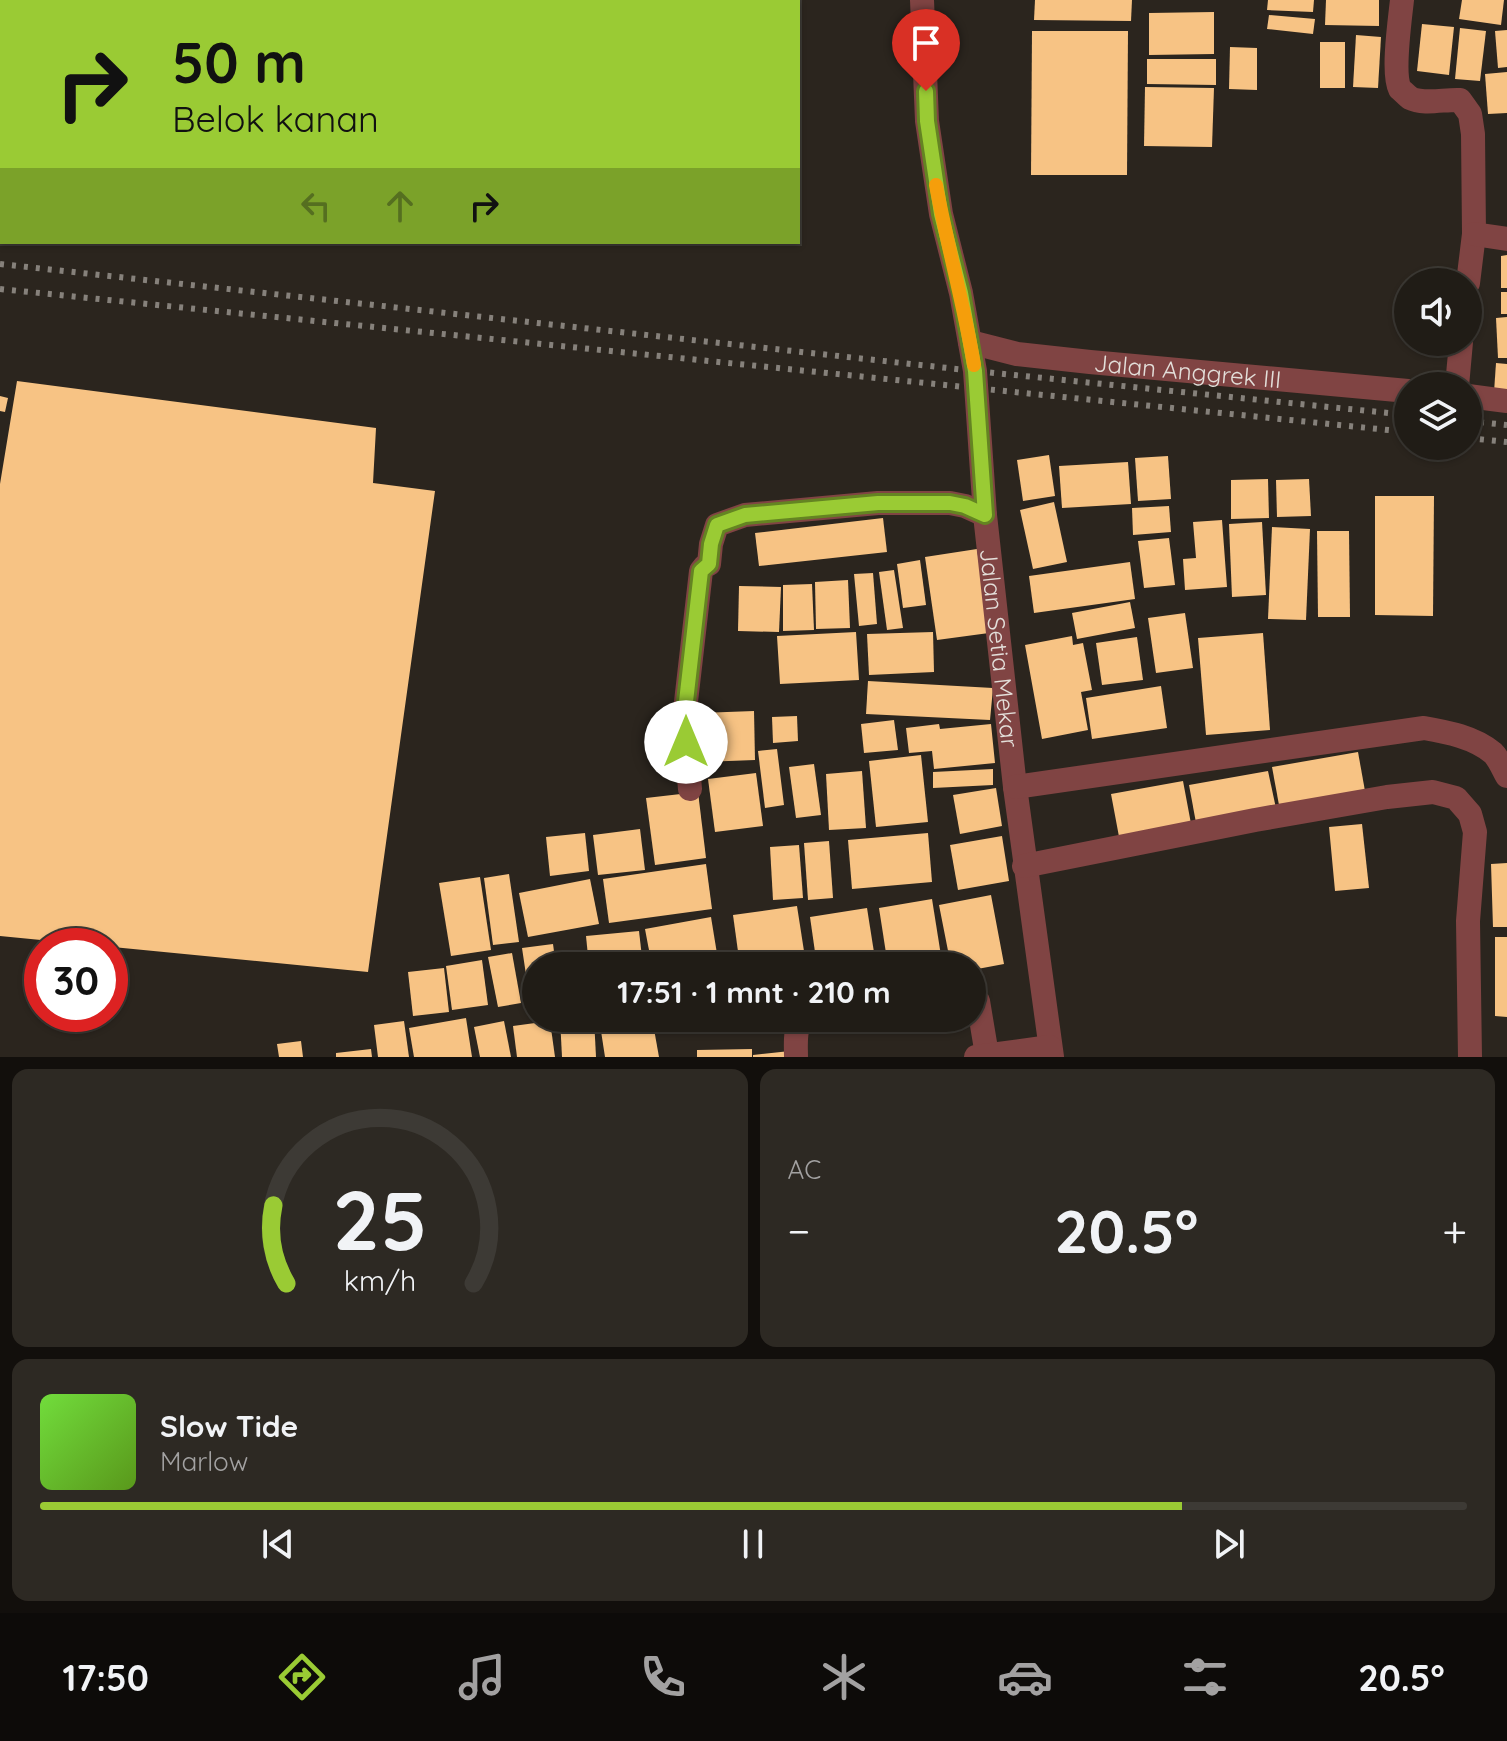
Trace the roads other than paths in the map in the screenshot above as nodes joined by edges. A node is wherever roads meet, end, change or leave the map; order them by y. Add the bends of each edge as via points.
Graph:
1 (922, 0) edge
2 (1402, 0) edge
3 (1474, 234) junction
4 (1507, 239) edge
5 (1470, 268) edge
6 (970, 342) junction
7 (1394, 390) edge
8 (1482, 398) edge
9 (1507, 401) edge
10 (985, 515) junction
11 (1507, 776) edge
12 (1015, 787) junction
13 (690, 789) dead end
14 (1024, 866) junction
15 (796, 1032) edge
16 (980, 1032) edge
17 (1051, 1052) edge
18 (982, 1056) edge
19 (796, 1057) edge
20 (1470, 1057) edge

1 - 6 street, Jalan Setia Mekar via 934,175
2 - 3 street via 1397,74 1401,90 1425,101 1460,100 1470,114
3 - 4 street
3 - 5 street
6 - 7 street, Jalan Anggrek III via 1017,354
6 - 10 street, Jalan Setia Mekar
8 - 9 street
10 - 12 street, Jalan Setia Mekar
10 - 13 street via 950,503 878,503 745,515 717,525 709,564 701,571 684,719
11 - 12 street via 1494,754 1474,742 1424,728
12 - 14 street, Jalan Setia Mekar
14 - 17 street, Jalan Setia Mekar
14 - 20 street via 1387,797 1433,792 1456,798 1470,814 1475,832 1468,921
15 - 19 street
16 - 18 street
17 - 18 street

